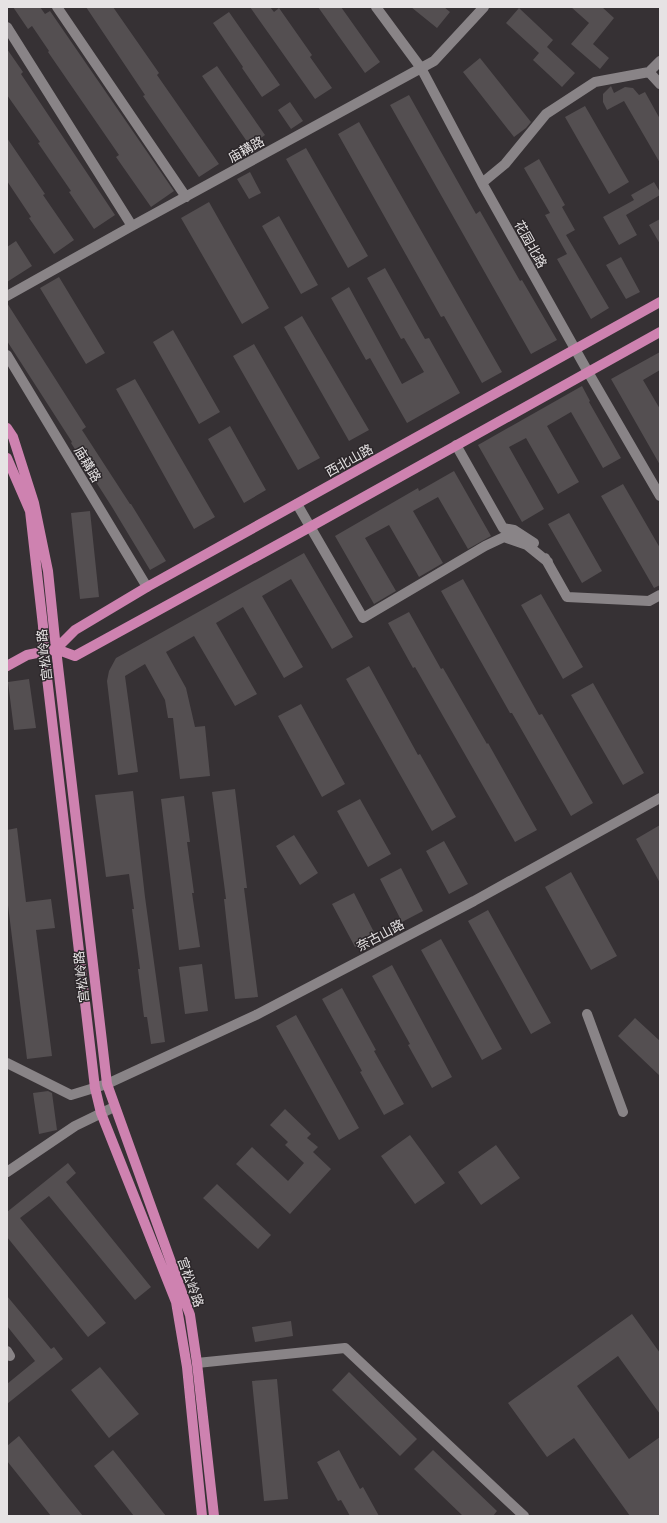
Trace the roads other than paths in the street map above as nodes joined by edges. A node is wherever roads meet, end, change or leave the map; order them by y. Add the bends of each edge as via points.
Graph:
1 (57, 7) edge
2 (376, 7) edge
3 (484, 7) edge
4 (7, 27) edge
5 (660, 61) edge
6 (421, 68) junction
7 (649, 72) junction
8 (660, 84) edge
9 (482, 183) junction
10 (186, 197) junction
11 (132, 226) junction
12 (7, 296) edge
13 (660, 302) edge
14 (660, 332) edge
15 (575, 349) junction
16 (7, 355) edge
17 (588, 372) junction
18 (7, 428) edge
19 (456, 445) junction
20 (7, 458) edge
21 (660, 496) edge
22 (297, 504) junction
23 (310, 527) junction
24 (548, 562) junction
25 (147, 587) junction
26 (660, 595) edge
27 (56, 649) junction
28 (44, 652) junction
29 (7, 666) edge
30 (660, 798) edge
31 (587, 1014) dead end
32 (7, 1063) edge
33 (107, 1084) junction
34 (95, 1088) junction
35 (114, 1107) junction
36 (623, 1112) dead end
37 (101, 1113) junction
38 (10, 1169) edge
39 (197, 1363) junction
40 (202, 1516) edge
41 (214, 1516) edge
42 (524, 1516) edge

1 - 10 street
2 - 6 street, 花园北路
3 - 6 street, 庙耩路 via 434,61
4 - 11 street
5 - 7 street
6 - 9 street, 花园北路
6 - 10 street, 庙耩路
7 - 8 street
7 - 9 street via 595,82 546,114 505,164
9 - 15 street, 花园北路
10 - 11 street, 庙耩路
11 - 12 street, 庙耩路
13 - 15 main road, 西北山路
14 - 17 main road
15 - 17 street, 花园北路
15 - 22 main road, 西北山路
16 - 25 street, 庙耩路
17 - 19 main road
17 - 21 street, 花园北路
18 - 27 main road, 宫松岭路 via 13,437 34,503 48,571
19 - 23 main road
19 - 24 street via 503,528 514,530 534,542
20 - 28 main road via 30,511
22 - 23 street
22 - 25 main road, 西北山路
23 - 24 street via 363,618 504,537 527,545
23 - 27 main road via 75,656
24 - 26 street via 567,597 648,601
25 - 27 main road, 西北山路 via 75,630
27 - 28 main road
27 - 33 main road, 宫松岭路
28 - 29 main road via 27,655
28 - 34 main road
30 - 33 street, 奈古山路 via 474,901 256,1015
31 - 36 street
32 - 34 street, 奈古山路 via 71,1095
33 - 34 street, 奈古山路
33 - 35 main road, 宫松岭路
34 - 37 main road
35 - 37 street
35 - 39 main road, 宫松岭路 via 190,1315
37 - 38 street via 75,1126
37 - 40 main road via 176,1302 187,1367
39 - 41 main road, 宫松岭路
39 - 42 street via 345,1348

